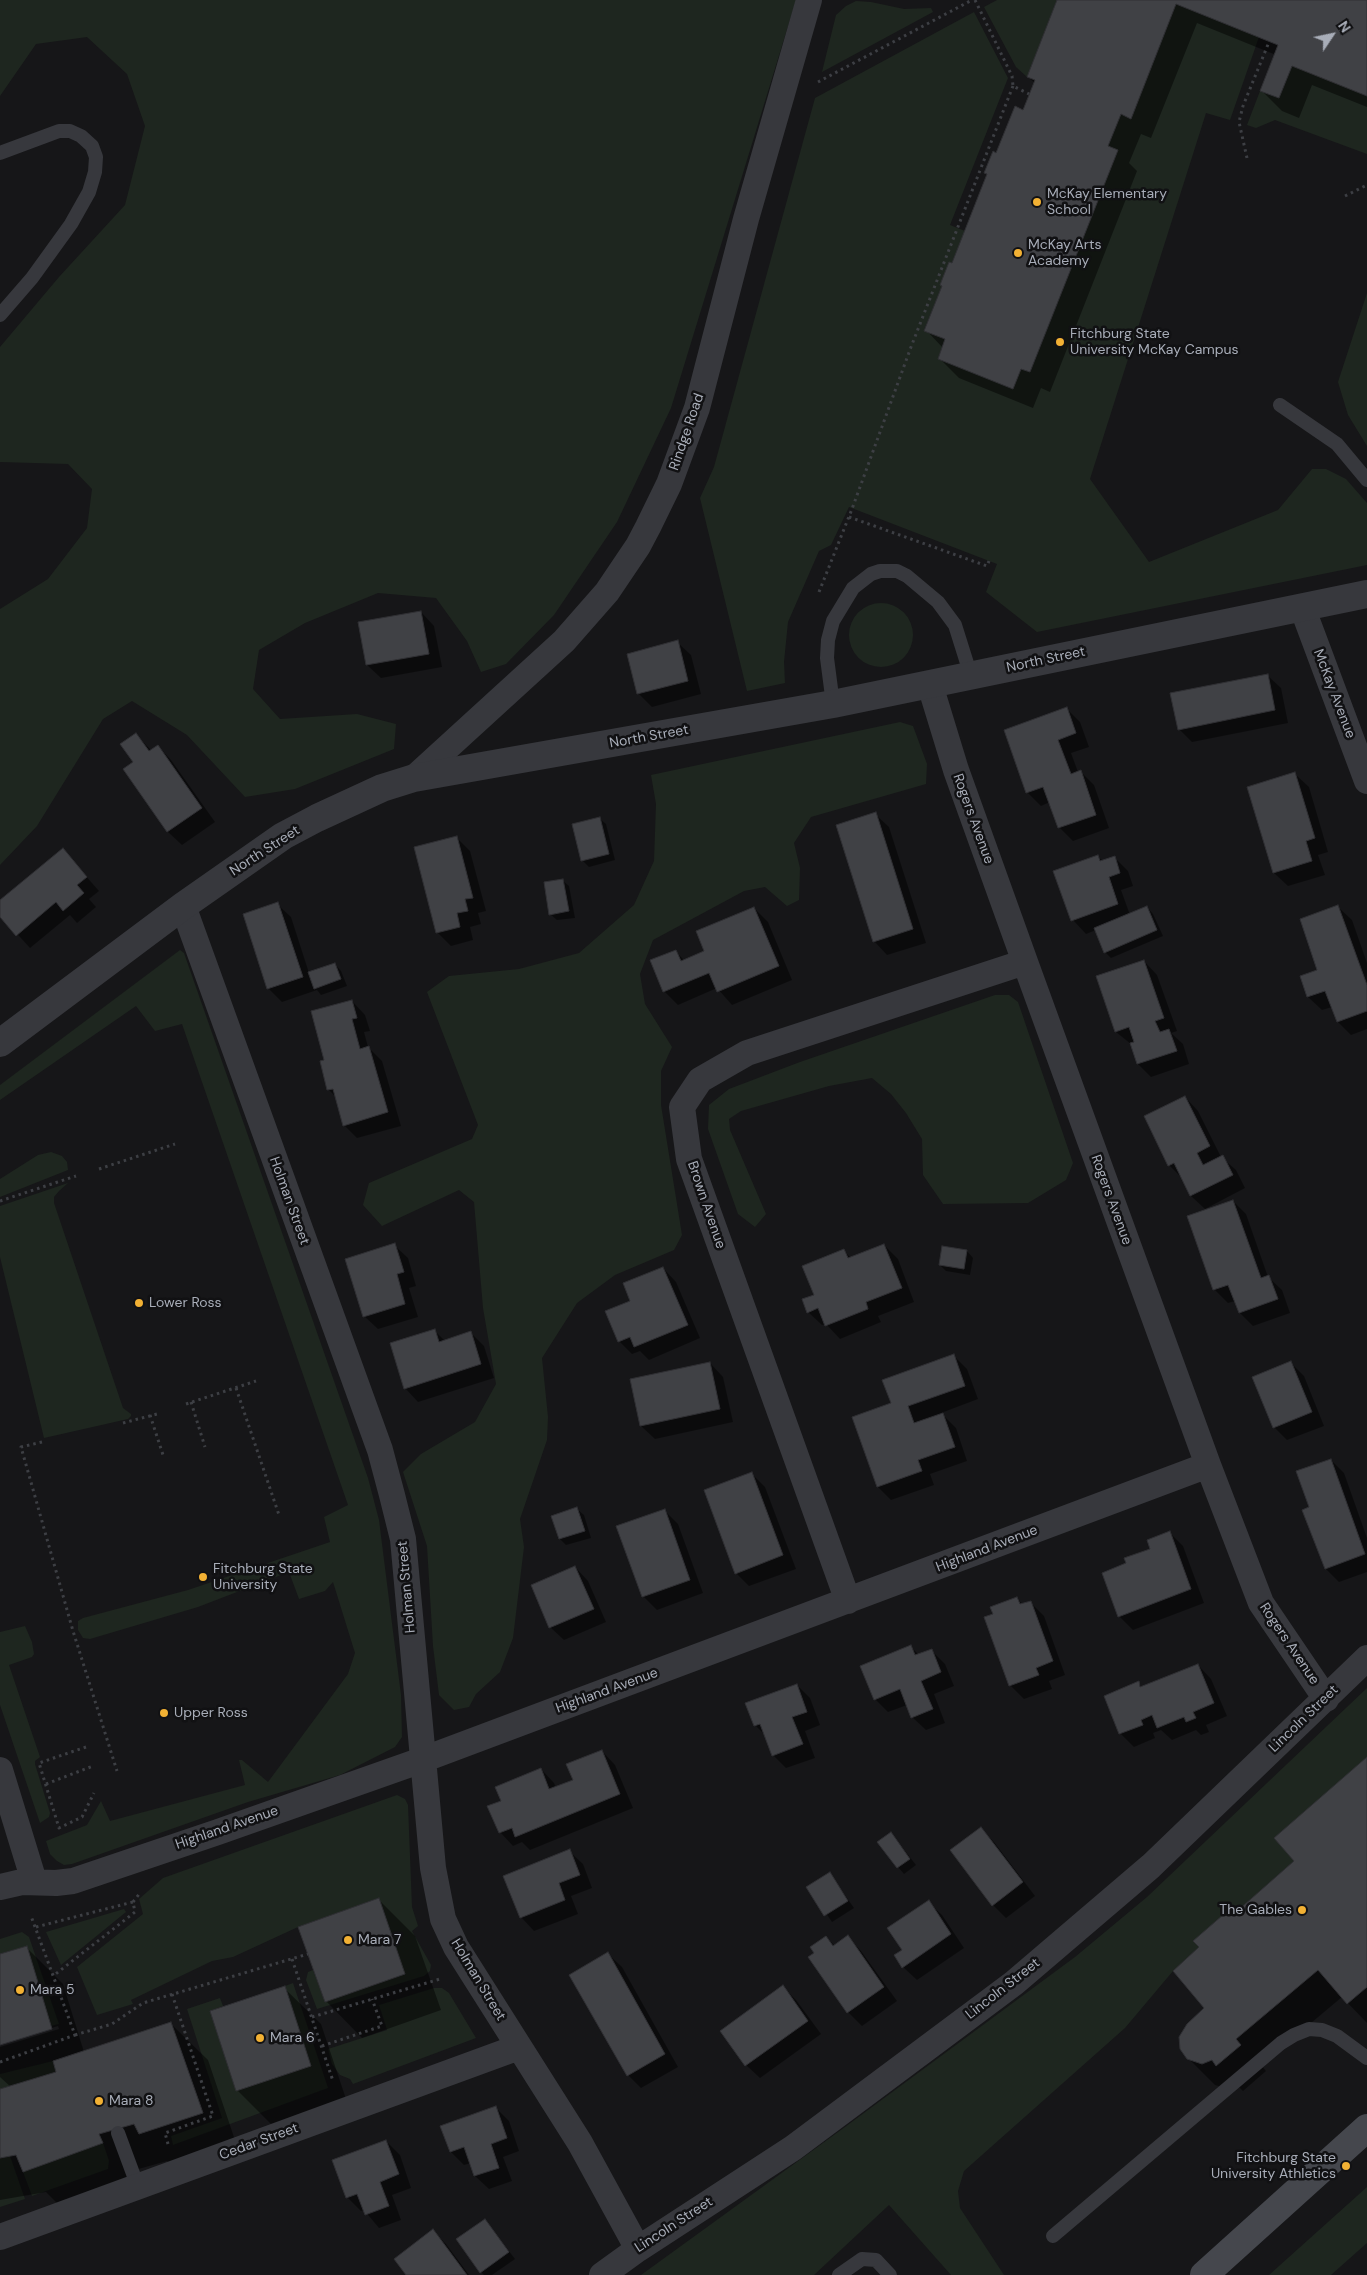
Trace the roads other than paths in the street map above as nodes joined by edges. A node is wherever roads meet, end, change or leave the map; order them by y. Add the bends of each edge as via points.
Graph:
1 (809, 0) edge
2 (0, 153) edge
3 (0, 315) edge
4 (1280, 405) dead end
5 (1367, 480) edge
6 (1367, 594) edge
7 (1302, 607) junction
8 (971, 676) junction
9 (930, 685) junction
10 (833, 704) junction
11 (414, 778) junction
12 (1367, 781) edge
13 (183, 906) junction
14 (1025, 962) junction
15 (0, 1043) edge
16 (1208, 1465) junction
17 (848, 1601) junction
18 (1367, 1658) edge
19 (1326, 1699) junction
20 (422, 1760) junction
21 (0, 1770) edge
22 (34, 1881) junction
23 (0, 1887) edge
24 (519, 2047) junction
25 (1367, 2058) edge
26 (1367, 2128) edge
27 (118, 2133) dead end
28 (138, 2187) junction
29 (1053, 2236) dead end
30 (0, 2237) edge
31 (638, 2248) junction
32 (602, 2275) edge
33 (838, 2275) edge
34 (890, 2275) edge
35 (1204, 2275) edge

1 - 11 street, Rindge Road via 749,209 697,408 669,484 648,526 607,592 564,641
2 - 3 lane via 70,131 92,146 96,157 89,192 71,224
4 - 5 lane via 1337,444
6 - 7 street, North Street
7 - 8 street, North Street
7 - 12 street, McKay Avenue
8 - 9 street, North Street
8 - 10 lane via 955,626 938,602 902,573 880,571 852,588 833,620 827,658
9 - 10 street, North Street
9 - 14 street, Rogers Avenue via 956,770
10 - 11 street, North Street
11 - 13 street, North Street via 366,795 283,836
13 - 15 street, North Street
13 - 20 street, Holman Street via 380,1450 403,1540
14 - 16 street, Rogers Avenue
14 - 17 street, Brown Avenue via 746,1053 700,1080 682,1107 689,1159
16 - 17 street, Highland Avenue
16 - 19 street, Rogers Avenue via 1261,1603
17 - 20 street, Highland Avenue
18 - 19 street, Lincoln Street
19 - 31 street, Lincoln Street via 1152,1866 1014,1983 793,2148
20 - 22 street, Highland Avenue via 73,1881
20 - 24 street, Holman Street via 433,1868 443,1919 456,1948
21 - 22 street
22 - 23 street, Highland Avenue
24 - 28 street, Cedar Street
24 - 31 street, Holman Street via 580,2143
25 - 29 lane via 1337,2036 1322,2030 1309,2029 1294,2035
26 - 35 main road
27 - 28 lane
28 - 30 street, Cedar Street
31 - 32 street, Lincoln Street
33 - 34 lane via 862,2259 876,2260

